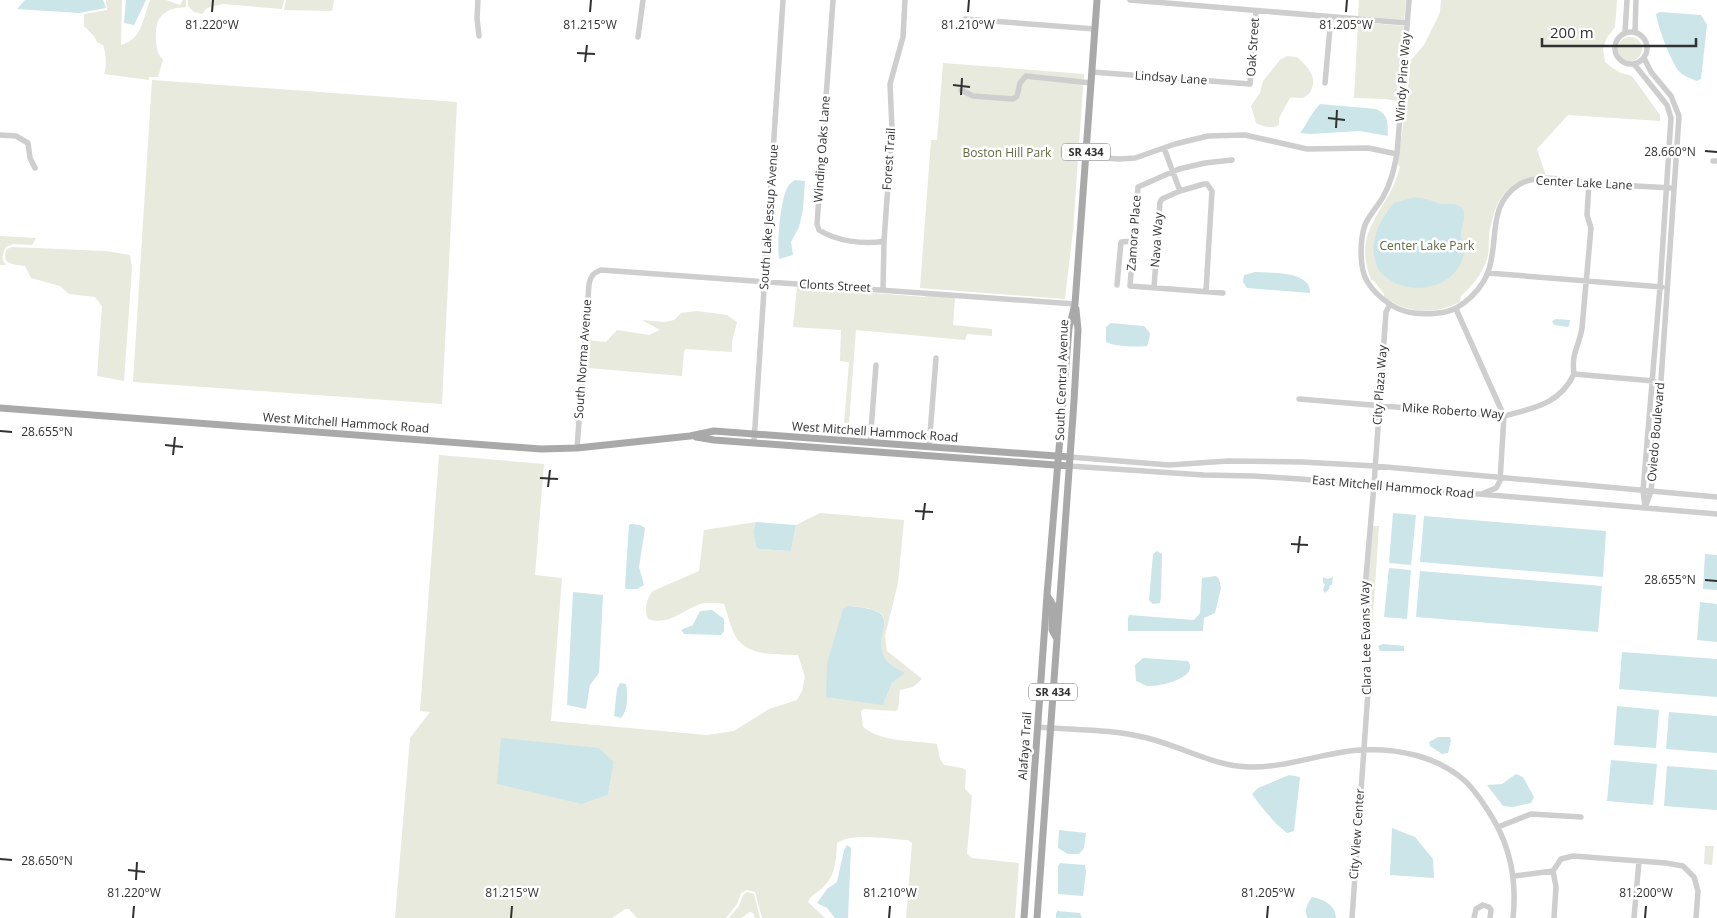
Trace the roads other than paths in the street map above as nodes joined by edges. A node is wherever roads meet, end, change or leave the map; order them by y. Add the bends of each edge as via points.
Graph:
1 (478, 0) edge
2 (643, 0) edge
3 (783, 0) edge
4 (833, 0) edge
5 (906, 0) edge
6 (1097, 0) edge
7 (1130, 0) edge
8 (1409, 0) edge
9 (1627, 0) edge
10 (1636, 0) edge
11 (1256, 10) junction
12 (1331, 17) junction
13 (965, 19) dead end
14 (1407, 23) junction
15 (1095, 29) junction
16 (1625, 32) junction
17 (1635, 32) junction
18 (479, 36) dead end
19 (638, 38) dead end
20 (1644, 58) junction
21 (1634, 64) junction
22 (1092, 72) junction
23 (1091, 83) junction
24 (1325, 83) dead end
25 (1250, 84) joint
26 (961, 90) dead end
27 (0, 135) edge
28 (1164, 148) junction
29 (1397, 154) junction
30 (1086, 157) junction
31 (1232, 160) dead end
32 (35, 168) dead end
33 (1173, 172) junction
34 (1589, 182) junction
35 (1671, 188) junction
36 (1180, 191) junction
37 (884, 241) junction
38 (1133, 241) junction
39 (595, 272) joint
40 (1488, 272) junction
41 (1586, 281) junction
42 (765, 282) junction
43 (1117, 285) dead end
44 (1660, 287) junction
45 (1154, 288) junction
46 (1667, 288) junction
47 (883, 289) junction
48 (1206, 291) junction
49 (1223, 293) dead end
50 (1075, 304) junction
51 (1390, 304) junction
52 (1456, 309) junction
53 (936, 358) dead end
54 (876, 365) dead end
55 (1574, 374) junction
56 (1652, 381) junction
57 (1661, 381) junction
58 (1298, 399) dead end
59 (1378, 406) junction
60 (0, 408) edge
61 (1504, 416) junction
62 (754, 434) junction
63 (690, 436) junction
64 (754, 442) junction
65 (870, 443) junction
66 (577, 448) junction
67 (932, 448) junction
68 (832, 449) junction
69 (914, 455) junction
70 (1059, 457) junction
71 (1070, 457) junction
72 (1058, 465) junction
73 (1069, 466) junction
74 (1374, 466) junction
75 (1500, 477) junction
76 (1374, 485) junction
77 (1643, 491) junction
78 (1651, 492) junction
79 (1479, 494) junction
80 (1717, 498) edge
81 (1645, 508) junction
82 (1717, 514) edge
83 (1047, 596) junction
84 (1057, 639) junction
85 (1038, 727) junction
86 (1051, 728) junction
87 (1363, 750) junction
88 (1581, 818) dead end
89 (1498, 827) junction
90 (1639, 861) junction
91 (1553, 871) junction
92 (1514, 876) junction
93 (1024, 918) edge
94 (1037, 918) edge
95 (1352, 918) edge
96 (1474, 918) edge
97 (1490, 918) edge
98 (1513, 918) edge
99 (1554, 918) edge
100 (1634, 918) edge
101 (1696, 918) edge

1 - 18 street
2 - 19 street
3 - 42 street, South Lake Jessup Avenue
4 - 37 street, Winding Oaks Lane via 817,224 819,230 837,238 874,243
5 - 37 street, Forest Trail via 902,37 890,84 892,129
6 - 15 main road, South Central Avenue / SR 434
7 - 11 street
8 - 14 street, Windy Pine Way
9 - 16 street
10 - 17 street
11 - 12 street
11 - 25 street, Oak Street
12 - 14 street
12 - 24 street
13 - 15 street
14 - 29 street, Windy Pine Way
15 - 22 main road, South Central Avenue / SR 434
16 - 17 street
16 - 21 street via 1616,40 1615,54 1625,63
17 - 20 street via 1645,39 1647,52
20 - 21 street
20 - 35 street, Oviedo Boulevard via 1671,96 1679,116
21 - 35 street, Oviedo Boulevard via 1667,105 1672,118
22 - 23 main road, South Central Avenue / SR 434
22 - 25 street, Lindsay Lane
23 - 26 street via 1026,76 1013,99 973,96
23 - 30 main road, South Central Avenue / SR 434
27 - 32 street via 16,136 28,143
28 - 29 street via 1208,136 1244,135 1307,149 1368,148
28 - 30 street via 1135,158
28 - 33 street
29 - 51 street, Center Lake Lane via 1392,177 1365,225 1361,243 1366,280
30 - 50 main road, South Central Avenue / SR 434
31 - 33 street, Zamora Place via 1204,163
33 - 36 street
33 - 38 street, Zamora Place via 1138,187
34 - 35 street, Center Lake Lane
34 - 40 street, Center Lake Lane via 1543,179 1528,181 1509,192 1498,208
34 - 41 street via 1587,215 1591,228
35 - 44 street, Oviedo Boulevard
35 - 46 street, Oviedo Boulevard
36 - 45 street, Nava Way via 1160,202
36 - 48 street via 1204,184 1212,191
37 - 47 street, Forest Trail
38 - 43 street via 1121,242
38 - 45 street, Zamora Place via 1130,286
39 - 42 street, Clonts Street via 609,270
39 - 66 street, South Norma Avenue via 589,284
40 - 41 street
40 - 52 street, Center Lake Lane via 1478,290
41 - 44 street
41 - 55 street via 1581,337 1572,361
42 - 47 street, Clonts Street
42 - 62 street, South Lake Jessup Avenue
44 - 46 street
44 - 56 street, Oviedo Boulevard
45 - 48 street, Zamora Place
46 - 57 street, Oviedo Boulevard
47 - 50 street, Clonts Street
48 - 49 street, Zamora Place
50 - 70 main road, South Central Avenue / SR 434 via 1069,328
50 - 71 main road, South Central Avenue / SR 434 via 1078,330
51 - 52 street, Center Lake Lane via 1400,310 1424,315
51 - 59 street, City Plaza Way via 1386,312
52 - 61 street
53 - 67 street
54 - 65 street
55 - 56 street
55 - 61 street, Mike Roberto Way via 1568,387 1549,402
56 - 57 street
56 - 77 street, Oviedo Boulevard
57 - 78 street, Oviedo Boulevard
58 - 59 street, Mike Roberto Way
59 - 61 street, Mike Roberto Way
59 - 74 street, City Plaza Way
60 - 66 main road, West Mitchell Hammock Road via 518,448
61 - 75 street
62 - 63 main road, West Mitchell Hammock Road via 714,431
62 - 64 street, South Lake Jessup Avenue
62 - 65 main road, West Mitchell Hammock Road
63 - 64 main road, West Mitchell Hammock Road
63 - 66 main road, West Mitchell Hammock Road
64 - 68 main road, West Mitchell Hammock Road
65 - 67 main road, West Mitchell Hammock Road
65 - 68 main road via 839,444
67 - 69 main road via 917,450
67 - 70 main road, West Mitchell Hammock Road
68 - 69 main road, West Mitchell Hammock Road
69 - 72 main road, West Mitchell Hammock Road
70 - 71 main road, West Mitchell Hammock Road
70 - 72 main road, Alafaya Trail / SR 434
71 - 73 main road, Alafaya Trail / SR 434
71 - 74 street, East Mitchell Hammock Road via 1169,465 1234,460
72 - 73 main road, West Mitchell Hammock Road
72 - 83 main road, Alafaya Trail / SR 434
73 - 76 street, East Mitchell Hammock Road
73 - 84 main road, Alafaya Trail / SR 434
74 - 75 street, East Mitchell Hammock Road
74 - 76 street, Clara Lee Evans Way
75 - 77 street, East Mitchell Hammock Road
75 - 79 street via 1496,488
76 - 79 street, East Mitchell Hammock Road
76 - 87 street, Clara Lee Evans Way via 1365,588 1368,692
77 - 78 street, East Mitchell Hammock Road
77 - 81 street, Oviedo Boulevard
78 - 80 street, East Mitchell Hammock Road
78 - 81 street, Oviedo Boulevard
79 - 81 street, East Mitchell Hammock Road
81 - 82 street, East Mitchell Hammock Road
83 - 84 main road via 1053,605 1052,630
83 - 85 main road, Alafaya Trail / SR 434
84 - 86 main road, Alafaya Trail / SR 434
85 - 86 street
85 - 93 main road, Alafaya Trail / SR 434
86 - 87 street via 1129,734 1218,762 1249,767
86 - 94 main road, Alafaya Trail / SR 434
87 - 89 street via 1409,753 1443,767 1464,781
87 - 95 street, City View Center
88 - 89 street via 1531,814
89 - 92 street via 1506,842
90 - 91 street via 1573,856 1561,859
90 - 100 street
90 - 101 street via 1683,866 1694,877 1698,891
91 - 92 street
91 - 99 street via 1556,887
92 - 98 street
96 - 97 street via 1476,909 1483,905 1491,910

